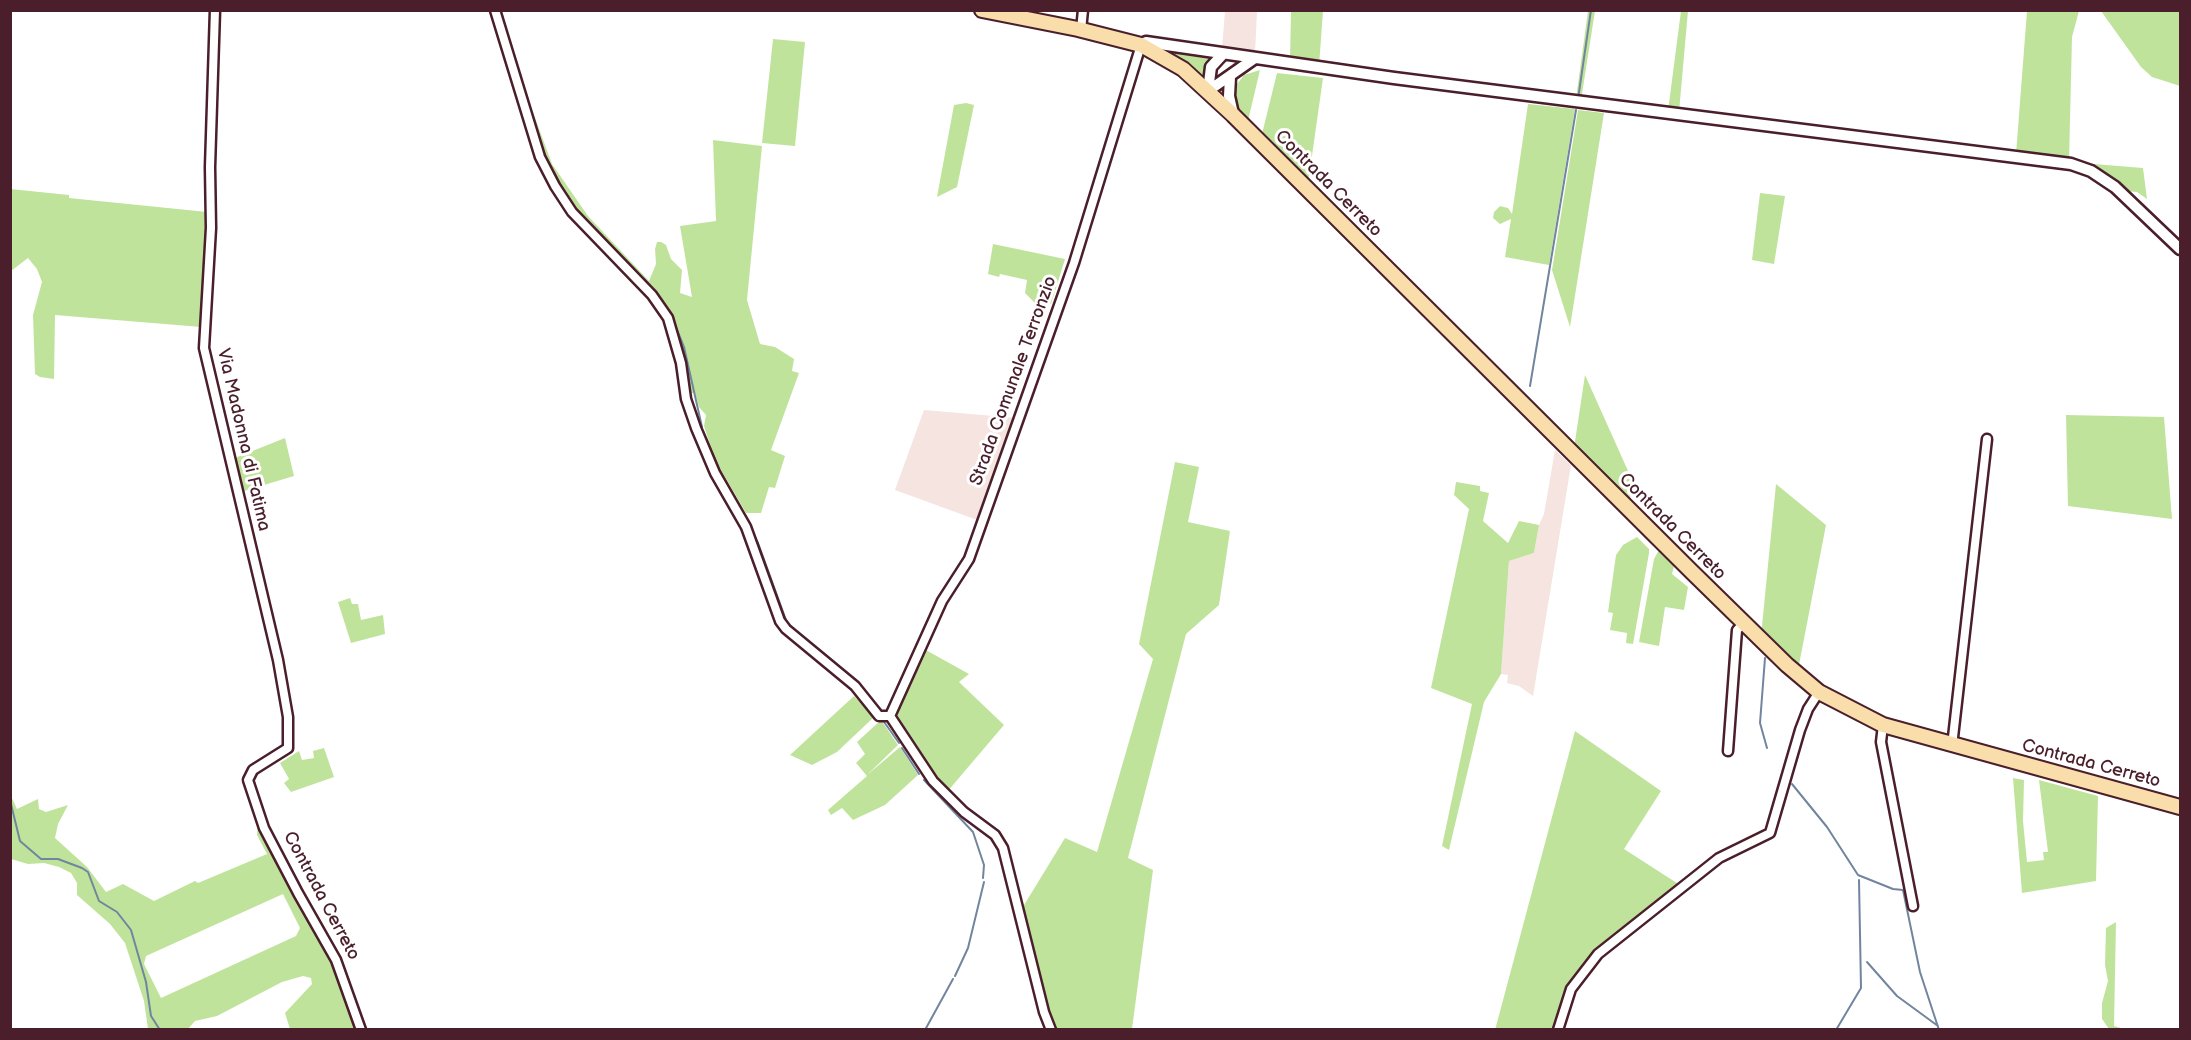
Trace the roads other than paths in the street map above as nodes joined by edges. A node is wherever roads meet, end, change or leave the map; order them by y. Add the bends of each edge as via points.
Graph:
1 (215, 10) edge
2 (495, 10) edge
3 (982, 10) edge
4 (1083, 10) edge
5 (1081, 30) junction
6 (1141, 45) junction
7 (1223, 54) junction
8 (1255, 58) junction
9 (1230, 77) junction
10 (1208, 91) junction
11 (1233, 114) junction
12 (2181, 249) edge
13 (1987, 439) dead end
14 (1744, 623) junction
15 (1819, 692) junction
16 (890, 716) junction
17 (1883, 725) junction
18 (1952, 746) junction
19 (1728, 751) dead end
20 (248, 780) joint
21 (2181, 807) edge
22 (1913, 906) dead end
23 (361, 1029) edge
24 (1051, 1029) edge
25 (1558, 1029) edge

1 - 20 street, Via Madonna di Fatima via 211,228 204,348 288,717 288,748 253,770
2 - 16 street via 540,157 555,186 572,212 652,295 668,318 696,428 746,527 780,621 855,686 879,716
3 - 5 main road, Contrada Cerreto
4 - 5 street
5 - 6 main road, Contrada Cerreto
6 - 7 street via 1146,42
6 - 10 main road, Contrada Cerreto via 1175,63
6 - 16 street, Strada Comunale Terronzio via 1070,274 969,559 942,601
7 - 8 street
7 - 10 street via 1211,67
8 - 9 street
8 - 12 street via 2071,164 2091,171 2115,187
9 - 10 street
9 - 11 street
10 - 11 main road, Contrada Cerreto
11 - 14 main road, Contrada Cerreto
13 - 18 street
14 - 15 main road, Contrada Cerreto
14 - 19 street via 1737,630
15 - 17 main road, Contrada Cerreto
15 - 25 street via 1800,730 1770,833 1719,858 1598,954 1571,989
16 - 24 street via 933,781 964,813 995,835 1003,848
17 - 18 main road, Contrada Cerreto
17 - 22 street via 1881,742
18 - 21 main road, Contrada Cerreto
20 - 23 street, Contrada Cerreto via 264,828 336,960

